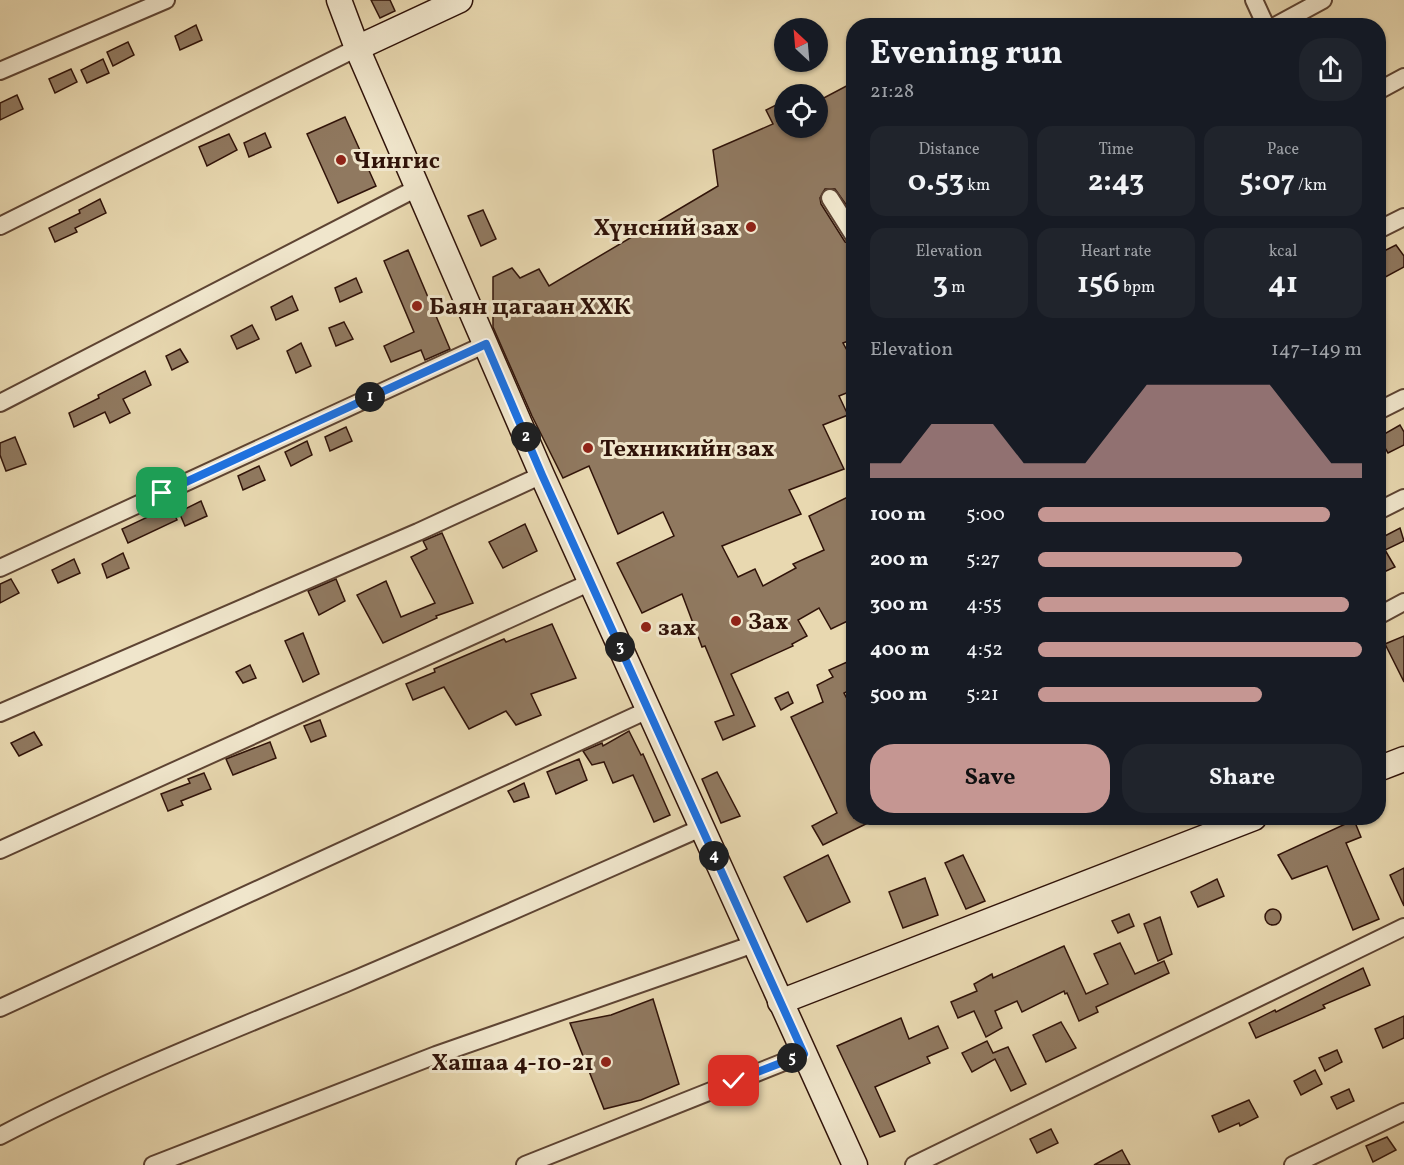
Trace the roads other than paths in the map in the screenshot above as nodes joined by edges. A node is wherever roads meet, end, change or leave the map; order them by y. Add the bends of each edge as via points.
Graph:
1 (166, 0) edge
2 (339, 0) edge
3 (460, 0) edge
4 (1254, 0) edge
5 (1323, 0) edge
6 (1262, 18) edge
7 (1290, 18) edge
8 (357, 48) junction
9 (0, 70) edge
10 (1404, 77) edge
11 (1386, 87) edge
12 (419, 187) junction
13 (831, 198) dead end
14 (1404, 218) edge
15 (846, 223) edge
16 (0, 226) edge
17 (1386, 226) edge
18 (486, 344) junction
19 (1404, 398) edge
20 (0, 403) edge
21 (1386, 407) edge
22 (542, 475) junction
23 (1404, 498) edge
24 (1386, 507) edge
25 (0, 568) edge
26 (591, 582) junction
27 (1404, 602) edge
28 (1386, 612) edge
29 (648, 710) junction
30 (0, 713) edge
31 (1404, 759) edge
32 (1386, 766) edge
33 (1236, 825) edge
34 (701, 828) junction
35 (0, 850) edge
36 (1404, 927) edge
37 (754, 944) junction
38 (780, 1002) junction
39 (0, 1008) edge
40 (804, 1054) junction
41 (1404, 1112) edge
42 (0, 1136) edge
43 (153, 1165) edge
44 (525, 1165) edge
45 (855, 1165) edge
46 (914, 1165) edge
47 (1293, 1165) edge

1 - 9 street
2 - 8 main road
3 - 8 main road
4 - 6 street
5 - 7 street
8 - 12 main road
8 - 16 street
10 - 11 street
12 - 18 main road
12 - 20 street
13 - 15 street
14 - 17 street
18 - 22 main road
18 - 25 street
19 - 21 street
22 - 26 main road
22 - 30 street
23 - 24 street
26 - 29 main road
26 - 35 street
27 - 28 street
29 - 34 main road
29 - 39 street
31 - 32 main road
33 - 38 main road
34 - 37 main road
34 - 42 street via 186,1050
36 - 46 street
37 - 38 main road
37 - 43 street via 436,1055
38 - 40 main road
40 - 44 street
40 - 45 main road
41 - 47 street

